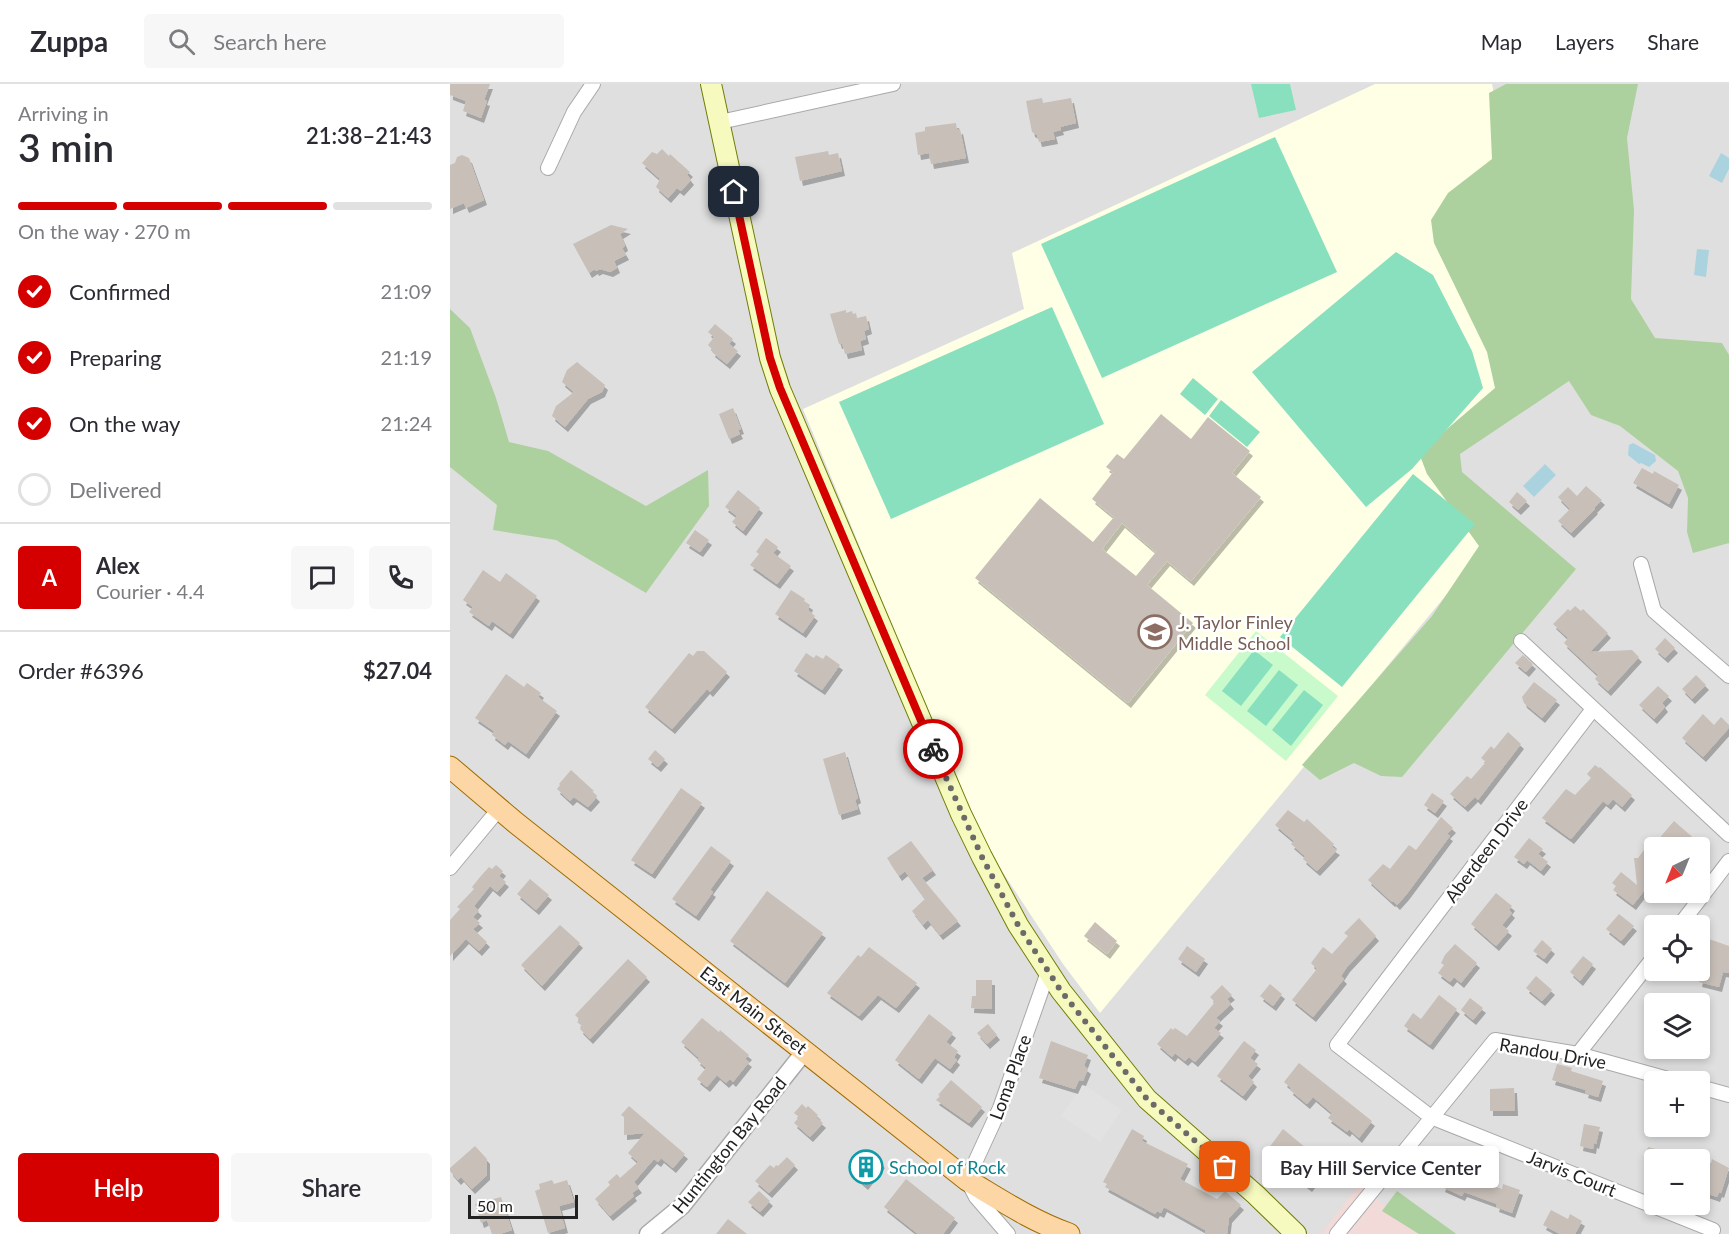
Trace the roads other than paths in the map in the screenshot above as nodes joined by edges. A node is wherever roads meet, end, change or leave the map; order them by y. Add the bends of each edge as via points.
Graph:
1 (592, 84) edge
2 (711, 84) edge
3 (893, 84) edge
4 (720, 122) junction
5 (548, 168) dead end
6 (1641, 564) dead end
7 (1521, 641) dead end
8 (1729, 676) edge
9 (1593, 708) junction
10 (450, 767) edge
11 (499, 809) junction
12 (1729, 835) edge
13 (1729, 861) edge
14 (450, 868) edge
15 (1687, 915) edge
16 (1644, 970) edge
17 (1048, 972) junction
18 (805, 1051) junction
19 (1578, 1054) junction
20 (1644, 1072) edge
21 (1710, 1090) edge
22 (1729, 1095) edge
23 (1431, 1117) junction
24 (967, 1180) junction
25 (1713, 1230) dead end
26 (648, 1234) edge
27 (1008, 1234) edge
28 (1069, 1234) edge
29 (1296, 1234) edge
30 (1337, 1234) edge

1 - 5 street
2 - 4 main road
3 - 4 street
4 - 17 main road via 770,358 792,420 961,814 1004,900
6 - 8 street via 1654,611
7 - 9 street
9 - 12 street
9 - 23 street, Aberdeen Drive via 1337,1045
10 - 11 main road, East Main Street
11 - 14 street
11 - 18 main road, East Main Street
13 - 15 street
16 - 19 street
17 - 24 street, Loma Place via 1000,1108
17 - 29 main road via 1147,1099
18 - 24 main road, East Main Street
18 - 26 street, Huntington Bay Road via 682,1206
19 - 20 street, Randou Drive
19 - 23 street, Randou Drive via 1495,1040
21 - 22 street
23 - 25 street, Jarvis Court
23 - 30 street, Randou Drive
24 - 27 street via 976,1197
24 - 28 main road, East Main Street via 1022,1214

